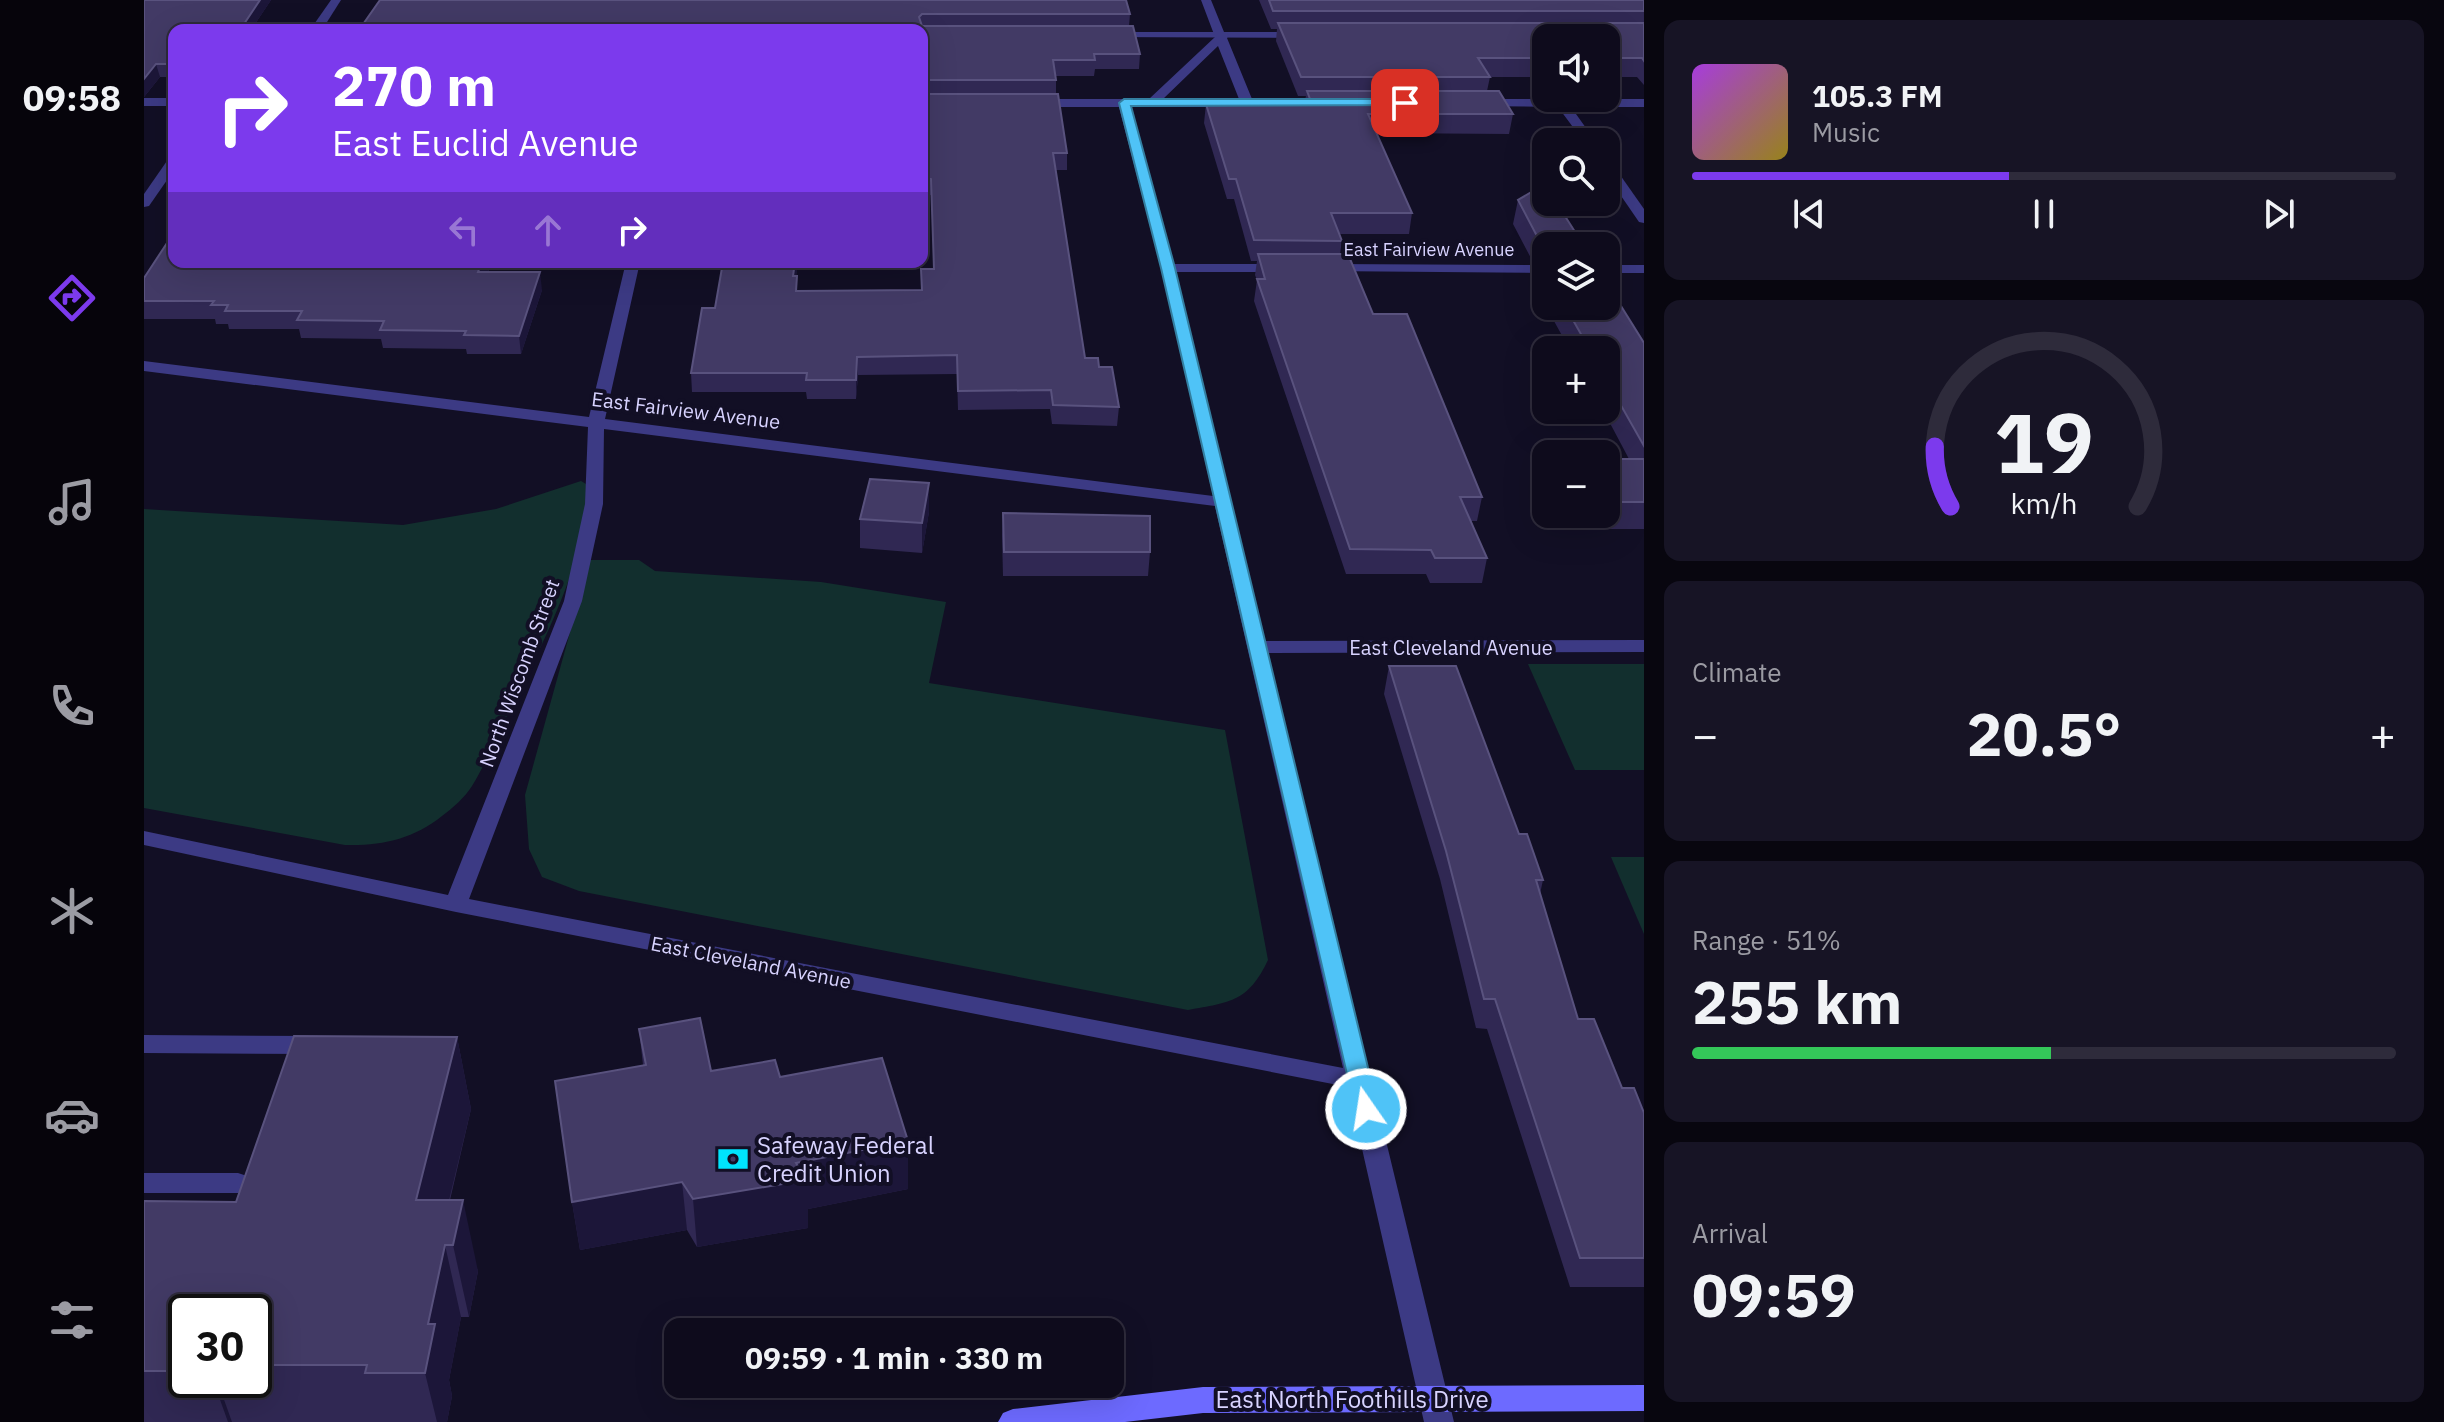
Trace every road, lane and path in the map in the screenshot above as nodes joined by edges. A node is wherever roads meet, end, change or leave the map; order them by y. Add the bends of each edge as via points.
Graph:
1 (336, 0) edge
2 (1206, 0) edge
3 (320, 24) edge
4 (1096, 35) edge
5 (1223, 35) junction
6 (1317, 35) edge
7 (144, 102) edge
8 (168, 102) edge
9 (1015, 103) edge
10 (1124, 103) junction
11 (1152, 103) junction
12 (1247, 103) junction
13 (1341, 103) edge
14 (1468, 103) edge
15 (1532, 103) edge
16 (1620, 103) edge
17 (1644, 103) edge
18 (168, 169) edge
19 (1620, 185) edge
20 (144, 203) edge
21 (1644, 219) edge
22 (632, 268) edge
23 (1168, 268) junction
24 (1532, 269) edge
25 (1620, 269) edge
26 (1644, 269) edge
27 (144, 366) edge
28 (596, 421) junction
29 (1222, 502) junction
30 (1644, 646) edge
31 (1258, 647) junction
32 (144, 838) edge
33 (456, 904) junction
34 (144, 1044) edge
35 (334, 1045) edge
36 (1359, 1080) junction
37 (144, 1183) edge
38 (238, 1183) dead end
39 (1644, 1398) edge
40 (1436, 1410) edge
41 (1013, 1422) edge

1 - 3 street
2 - 5 street
4 - 5 street
5 - 6 street
5 - 11 street
5 - 12 street
7 - 8 street
9 - 10 street
10 - 11 street
10 - 23 street
11 - 12 street
12 - 13 street
14 - 15 street
16 - 17 street
18 - 20 street
19 - 21 street
22 - 28 street, North Wiscomb Street
23 - 24 street, East Fairview Avenue
23 - 29 street
25 - 26 street
27 - 28 street, East Fairview Avenue
28 - 29 street, East Fairview Avenue
28 - 33 street, North Wiscomb Street via 594,504 573,601
29 - 31 street
30 - 31 street, East Cleveland Avenue
31 - 36 street
32 - 33 street, East Cleveland Avenue
33 - 36 street, East Cleveland Avenue
34 - 35 street
36 - 40 street
37 - 38 street
39 - 40 main road, East North Foothills Drive
40 - 41 main road, East North Foothills Drive via 1203,1400

